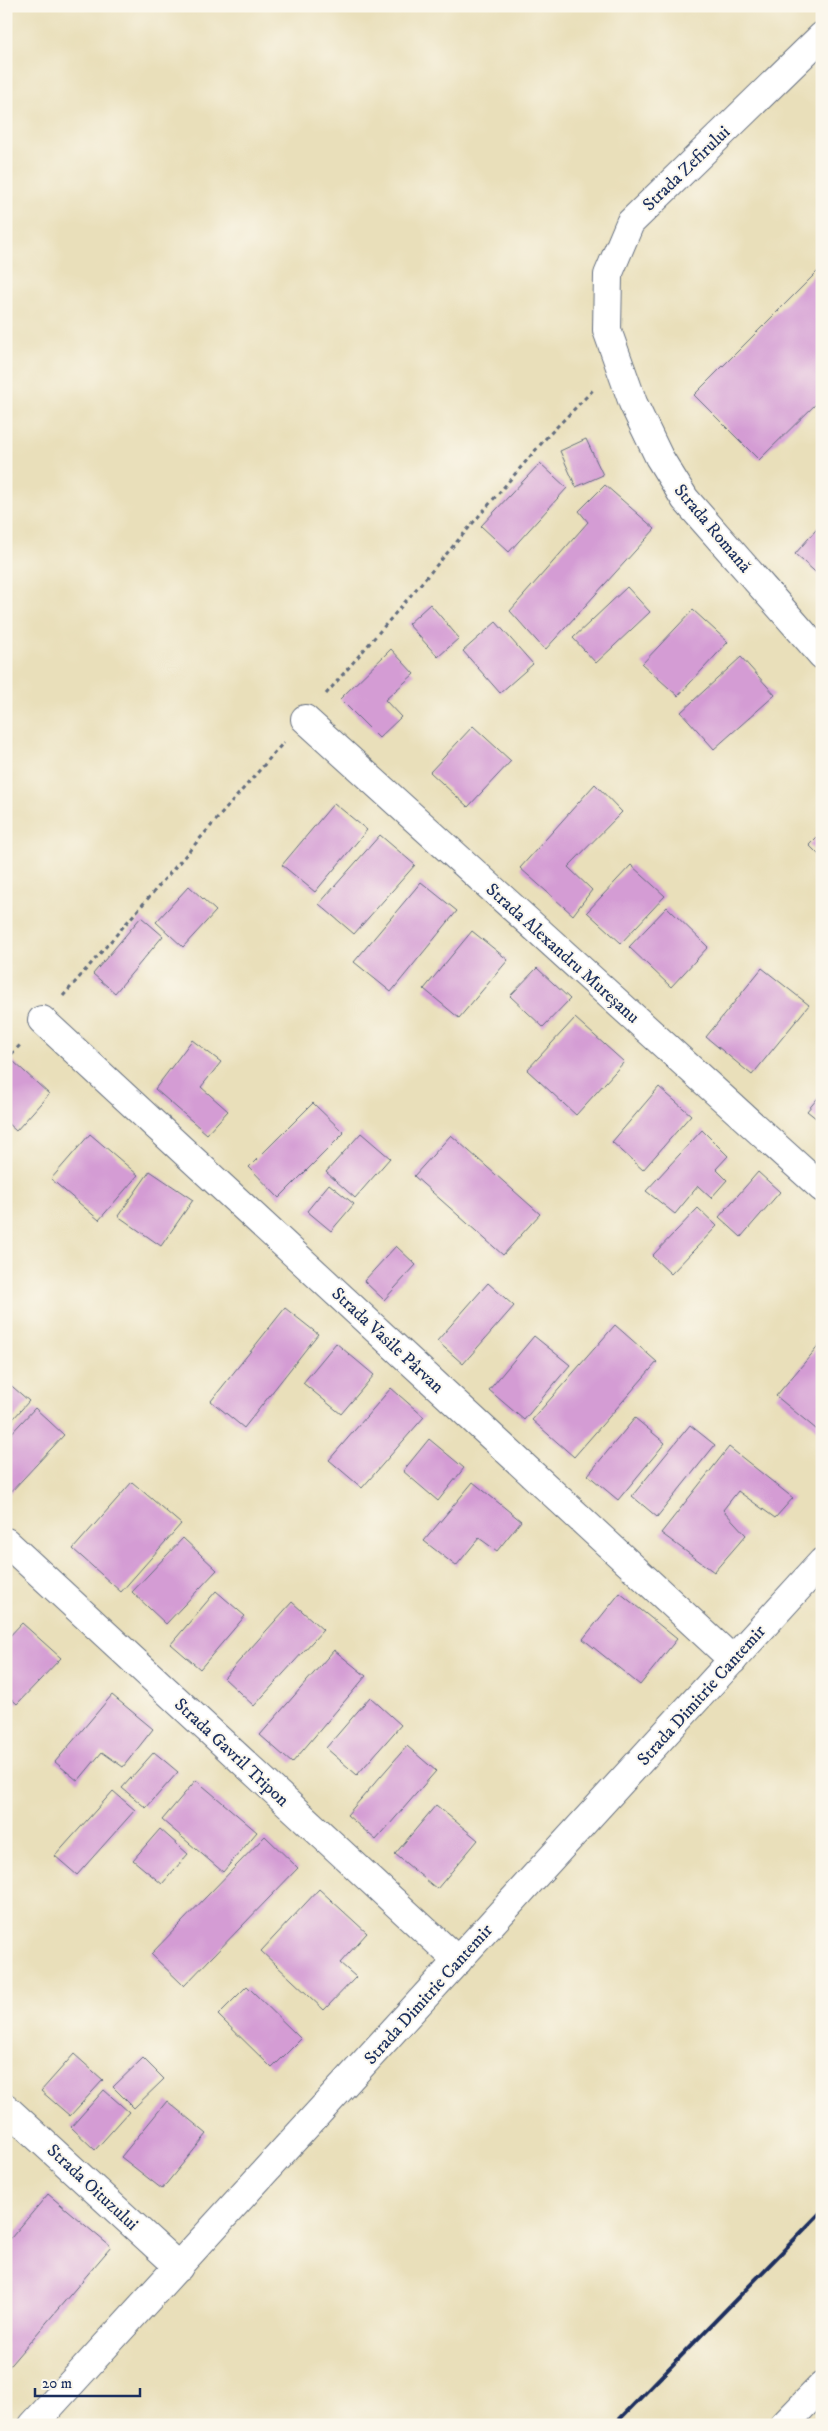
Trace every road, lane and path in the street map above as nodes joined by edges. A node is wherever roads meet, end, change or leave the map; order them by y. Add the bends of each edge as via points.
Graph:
1 (822, 36) edge
2 (607, 330) joint
3 (822, 655) edge
4 (305, 718) dead end
5 (42, 1020) dead end
6 (822, 1188) edge
7 (6, 1542) edge
8 (822, 1562) edge
9 (733, 1660) junction
10 (458, 1961) junction
11 (6, 2108) edge
12 (180, 2267) junction
13 (822, 2386) edge
14 (33, 2425) edge
15 (784, 2425) edge

1 - 2 street, Strada Zefirului via 630,223 608,274
2 - 3 street, Strada Romană via 633,403 659,457 685,500
4 - 6 street, Strada Alexandru Mureșanu
5 - 9 street, Strada Vasile Pârvan
7 - 10 street, Strada Gavril Tripon
8 - 9 street, Strada Dimitrie Cantemir
9 - 10 street, Strada Dimitrie Cantemir
10 - 12 street, Strada Dimitrie Cantemir
11 - 12 street, Strada Oituzului
12 - 14 street, Strada Dimitrie Cantemir
13 - 15 street

